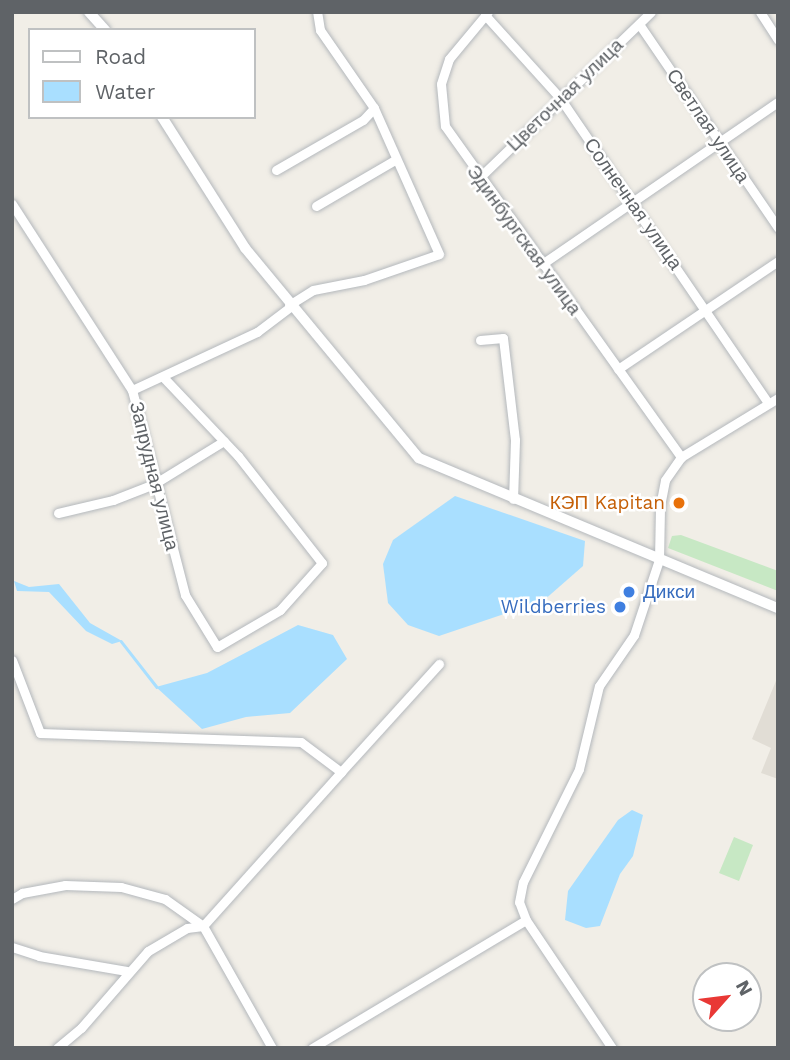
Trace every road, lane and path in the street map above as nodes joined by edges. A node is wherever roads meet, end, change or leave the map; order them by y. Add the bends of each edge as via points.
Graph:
1 (89, 12) edge
2 (317, 12) edge
3 (651, 12) edge
4 (762, 13) edge
5 (486, 14) edge
6 (639, 23) junction
7 (103, 28) edge
8 (778, 40) edge
9 (559, 97) junction
10 (778, 102) edge
11 (374, 108) junction
12 (163, 119) edge
13 (719, 142) junction
14 (395, 160) junction
15 (276, 170) dead end
16 (479, 178) junction
17 (632, 201) junction
18 (12, 204) edge
19 (316, 206) dead end
20 (778, 228) edge
21 (778, 261) edge
22 (542, 264) junction
23 (290, 306) junction
24 (706, 309) junction
25 (481, 340) dead end
26 (618, 369) junction
27 (164, 378) junction
28 (132, 390) junction
29 (778, 398) edge
30 (768, 403) junction
31 (224, 441) junction
32 (681, 457) junction
33 (154, 484) junction
34 (513, 499) junction
35 (58, 513) dead end
36 (659, 559) junction
37 (778, 608) edge
38 (12, 660) edge
39 (439, 664) dead end
40 (341, 772) junction
41 (12, 899) edge
42 (526, 920) junction
43 (203, 926) junction
44 (12, 947) edge
45 (127, 971) junction
46 (57, 1048) edge
47 (272, 1048) edge
48 (312, 1048) edge
49 (612, 1048) edge

1 - 7 street
2 - 11 street via 320,30
3 - 6 street, Цветочная улица
4 - 8 street
5 - 9 street, Солнечная улица
5 - 16 street, Эдинбургская улица via 449,59 441,84 445,126
6 - 9 street, Цветочная улица
6 - 13 street, Светлая улица
9 - 16 street, Цветочная улица
9 - 17 street, Солнечная улица
10 - 13 street
11 - 14 street
11 - 15 street via 363,120
12 - 23 street via 245,248
13 - 17 street
13 - 20 street, Светлая улица
14 - 19 street
14 - 23 street via 439,254 364,280 313,290
16 - 22 street, Эдинбургская улица
17 - 22 street
17 - 24 street, Солнечная улица
18 - 28 street, Запрудная улица
21 - 24 street
22 - 26 street, Эдинбургская улица
23 - 27 street via 257,332
23 - 34 street via 419,458
24 - 26 street
24 - 30 street, Солнечная улица
25 - 34 street via 503,338 515,440
26 - 32 street, Эдинбургская улица
27 - 28 street
27 - 31 street
28 - 33 street, Запрудная улица
29 - 30 street
30 - 32 street
31 - 33 street
31 - 33 street, Запрудная улица via 322,563 280,610 217,647 185,595
32 - 36 street via 662,487
33 - 35 street
34 - 36 street
36 - 37 street
36 - 42 street via 634,635 599,686 579,769 523,882 519,902
38 - 40 street via 40,733 300,742
39 - 40 street
40 - 43 street
41 - 43 street via 65,886 121,887 165,899
42 - 48 street
42 - 49 street
43 - 45 street via 187,928 148,951
43 - 47 street
44 - 45 street via 39,957
45 - 46 street via 123,983

